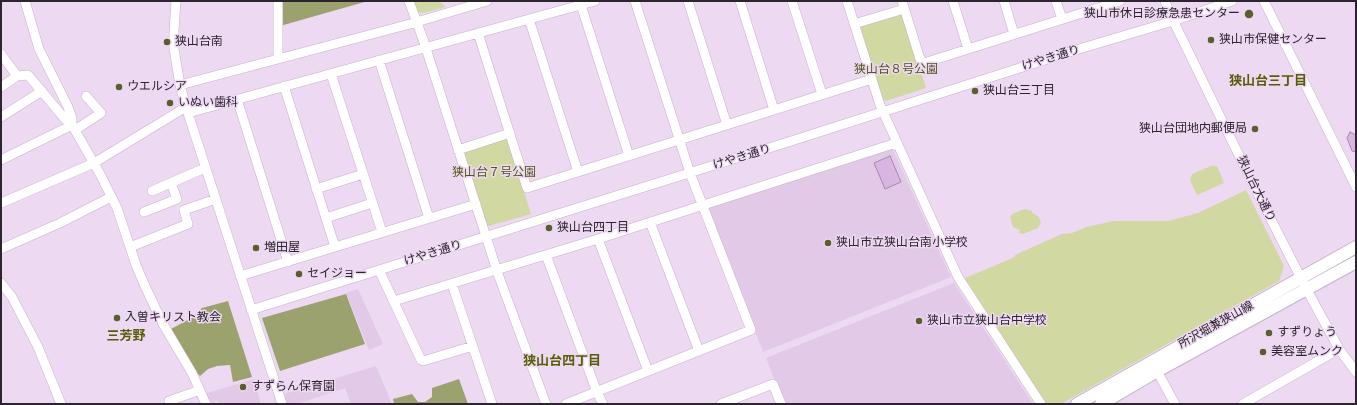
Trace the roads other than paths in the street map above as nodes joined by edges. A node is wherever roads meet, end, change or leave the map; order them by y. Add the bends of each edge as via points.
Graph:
1 (25, 1) edge
2 (176, 1) edge
3 (278, 1) edge
4 (408, 1) edge
5 (487, 1) edge
6 (595, 1) edge
7 (635, 1) edge
8 (688, 1) edge
9 (740, 1) edge
10 (792, 1) edge
11 (847, 1) edge
12 (953, 1) edge
13 (1004, 1) edge
14 (1056, 1) edge
15 (1120, 1) edge
16 (1165, 1) edge
17 (1232, 1) edge
18 (1264, 1) edge
19 (1107, 3) edge
20 (580, 5) junction
21 (903, 5) edge
22 (529, 19) junction
23 (1062, 19) junction
24 (417, 21) junction
25 (1173, 21) junction
26 (854, 24) junction
27 (478, 33) junction
28 (1014, 34) junction
29 (426, 48) junction
30 (968, 49) junction
31 (1, 54) edge
32 (278, 58) junction
33 (379, 60) junction
34 (331, 74) junction
35 (17, 76) junction
36 (872, 79) junction
37 (180, 85) junction
38 (284, 86) junction
39 (1, 87) edge
40 (42, 92) junction
41 (822, 94) junction
42 (86, 96) dead end
43 (237, 99) junction
44 (187, 110) junction
45 (774, 110) junction
46 (883, 112) junction
47 (1, 117) edge
48 (727, 125) junction
49 (74, 127) junction
50 (510, 133) junction
51 (679, 140) junction
52 (896, 143) junction
53 (458, 150) junction
54 (629, 156) junction
55 (1, 160) edge
56 (94, 163) junction
57 (205, 168) junction
58 (578, 172) junction
59 (690, 173) junction
60 (363, 174) junction
61 (170, 183) junction
62 (1356, 186) edge
63 (316, 189) junction
64 (152, 191) dead end
65 (111, 197) junction
66 (216, 199) junction
67 (1, 203) edge
68 (372, 203) junction
69 (476, 204) junction
70 (702, 206) junction
71 (144, 212) dead end
72 (326, 218) junction
73 (429, 218) junction
74 (650, 222) junction
75 (382, 232) junction
76 (486, 237) junction
77 (598, 239) junction
78 (130, 247) junction
79 (335, 247) junction
80 (1356, 247) edge
81 (1, 249) edge
82 (546, 255) junction
83 (288, 262) junction
84 (1356, 262) edge
85 (379, 270) junction
86 (497, 270) junction
87 (240, 276) junction
88 (1301, 278) junction
89 (452, 284) junction
90 (2, 287) edge
91 (1307, 290) junction
92 (394, 301) junction
93 (251, 310) junction
94 (473, 346) junction
95 (1339, 349) junction
96 (699, 351) junction
97 (648, 371) junction
98 (1157, 372) junction
99 (1356, 372) edge
100 (200, 390) junction
101 (597, 392) junction
102 (61, 404) edge
103 (171, 404) edge
104 (206, 404) edge
105 (282, 404) edge
106 (492, 404) edge
107 (546, 404) edge
108 (566, 404) edge
109 (603, 404) edge
110 (722, 404) edge
111 (781, 404) edge
112 (1041, 404) edge
113 (1077, 404) edge
114 (1101, 404) edge
115 (1176, 404) edge
116 (1243, 404) edge

1 - 49 street via 39,49 68,107
2 - 37 street via 174,49
3 - 32 street
4 - 24 street
5 - 24 street
6 - 20 street
7 - 51 street
8 - 48 street
9 - 45 street
10 - 41 street
11 - 26 street
12 - 30 street
13 - 28 street
14 - 23 street
15 - 19 street
16 - 25 street, 狭山台大通り
17 - 25 street, けやき通り
18 - 62 street
19 - 23 street
20 - 22 street
20 - 54 street
21 - 26 street
21 - 30 street via 922,62
22 - 27 street
22 - 58 street
23 - 28 street
24 - 29 street
24 - 32 street
25 - 46 street, けやき通り
25 - 88 street, 狭山台大通り
26 - 36 street
27 - 29 street
27 - 50 street
28 - 30 street
29 - 33 street
29 - 53 street
31 - 35 street
32 - 37 street
33 - 34 street
33 - 73 street
34 - 38 street
34 - 60 street
35 - 39 street
35 - 40 street via 28,76
36 - 41 street
36 - 46 street
37 - 44 street
38 - 43 street
38 - 63 street
40 - 47 street
40 - 49 street
41 - 45 street
42 - 49 street via 101,114
43 - 44 street
43 - 83 street
44 - 56 street
44 - 57 street
45 - 48 street
46 - 52 street
46 - 59 street, けやき通り
48 - 51 street
49 - 55 street
49 - 56 street
50 - 53 street
50 - 58 street via 527,188
51 - 54 street
51 - 59 street
52 - 70 street
52 - 112 street via 958,277
53 - 69 street
54 - 58 street
56 - 65 street
56 - 67 street
57 - 61 street
57 - 66 street
59 - 70 street
59 - 76 street, けやき通り
60 - 63 street
60 - 68 street
61 - 64 street
61 - 71 street via 177,199
63 - 72 street
65 - 78 street
65 - 81 street
66 - 78 street via 184,210 188,224
66 - 87 street
68 - 72 street
68 - 75 street
69 - 73 street
69 - 76 street
70 - 74 street
70 - 96 street via 752,330
72 - 79 street
73 - 75 street
74 - 77 street
74 - 96 street
75 - 79 street
76 - 85 street, けやき通り
76 - 86 street
77 - 82 street
77 - 97 street
78 - 100 street via 160,317
79 - 83 street
80 - 88 main road, 所沢堀兼狭山線
82 - 86 street
82 - 101 street
83 - 87 street
84 - 91 main road, 所沢堀兼狭山線
85 - 92 street
85 - 93 street, けやき通り
86 - 89 street
86 - 107 street
87 - 93 street
88 - 91 street, 狭山台大通り
88 - 113 main road, 所沢堀兼狭山線
89 - 92 street
89 - 94 street
90 - 102 street via 12,297 38,347
91 - 95 street, 狭山台大通り
91 - 98 main road, 所沢堀兼狭山線
92 - 94 street via 420,360
93 - 105 street
94 - 106 street
95 - 99 street, 狭山台大通り
95 - 116 street
96 - 97 street
97 - 101 street
98 - 114 main road, 所沢堀兼狭山線
98 - 115 street
100 - 103 street via 169,401
100 - 104 street
101 - 108 street
101 - 109 street
110 - 111 street via 773,384

